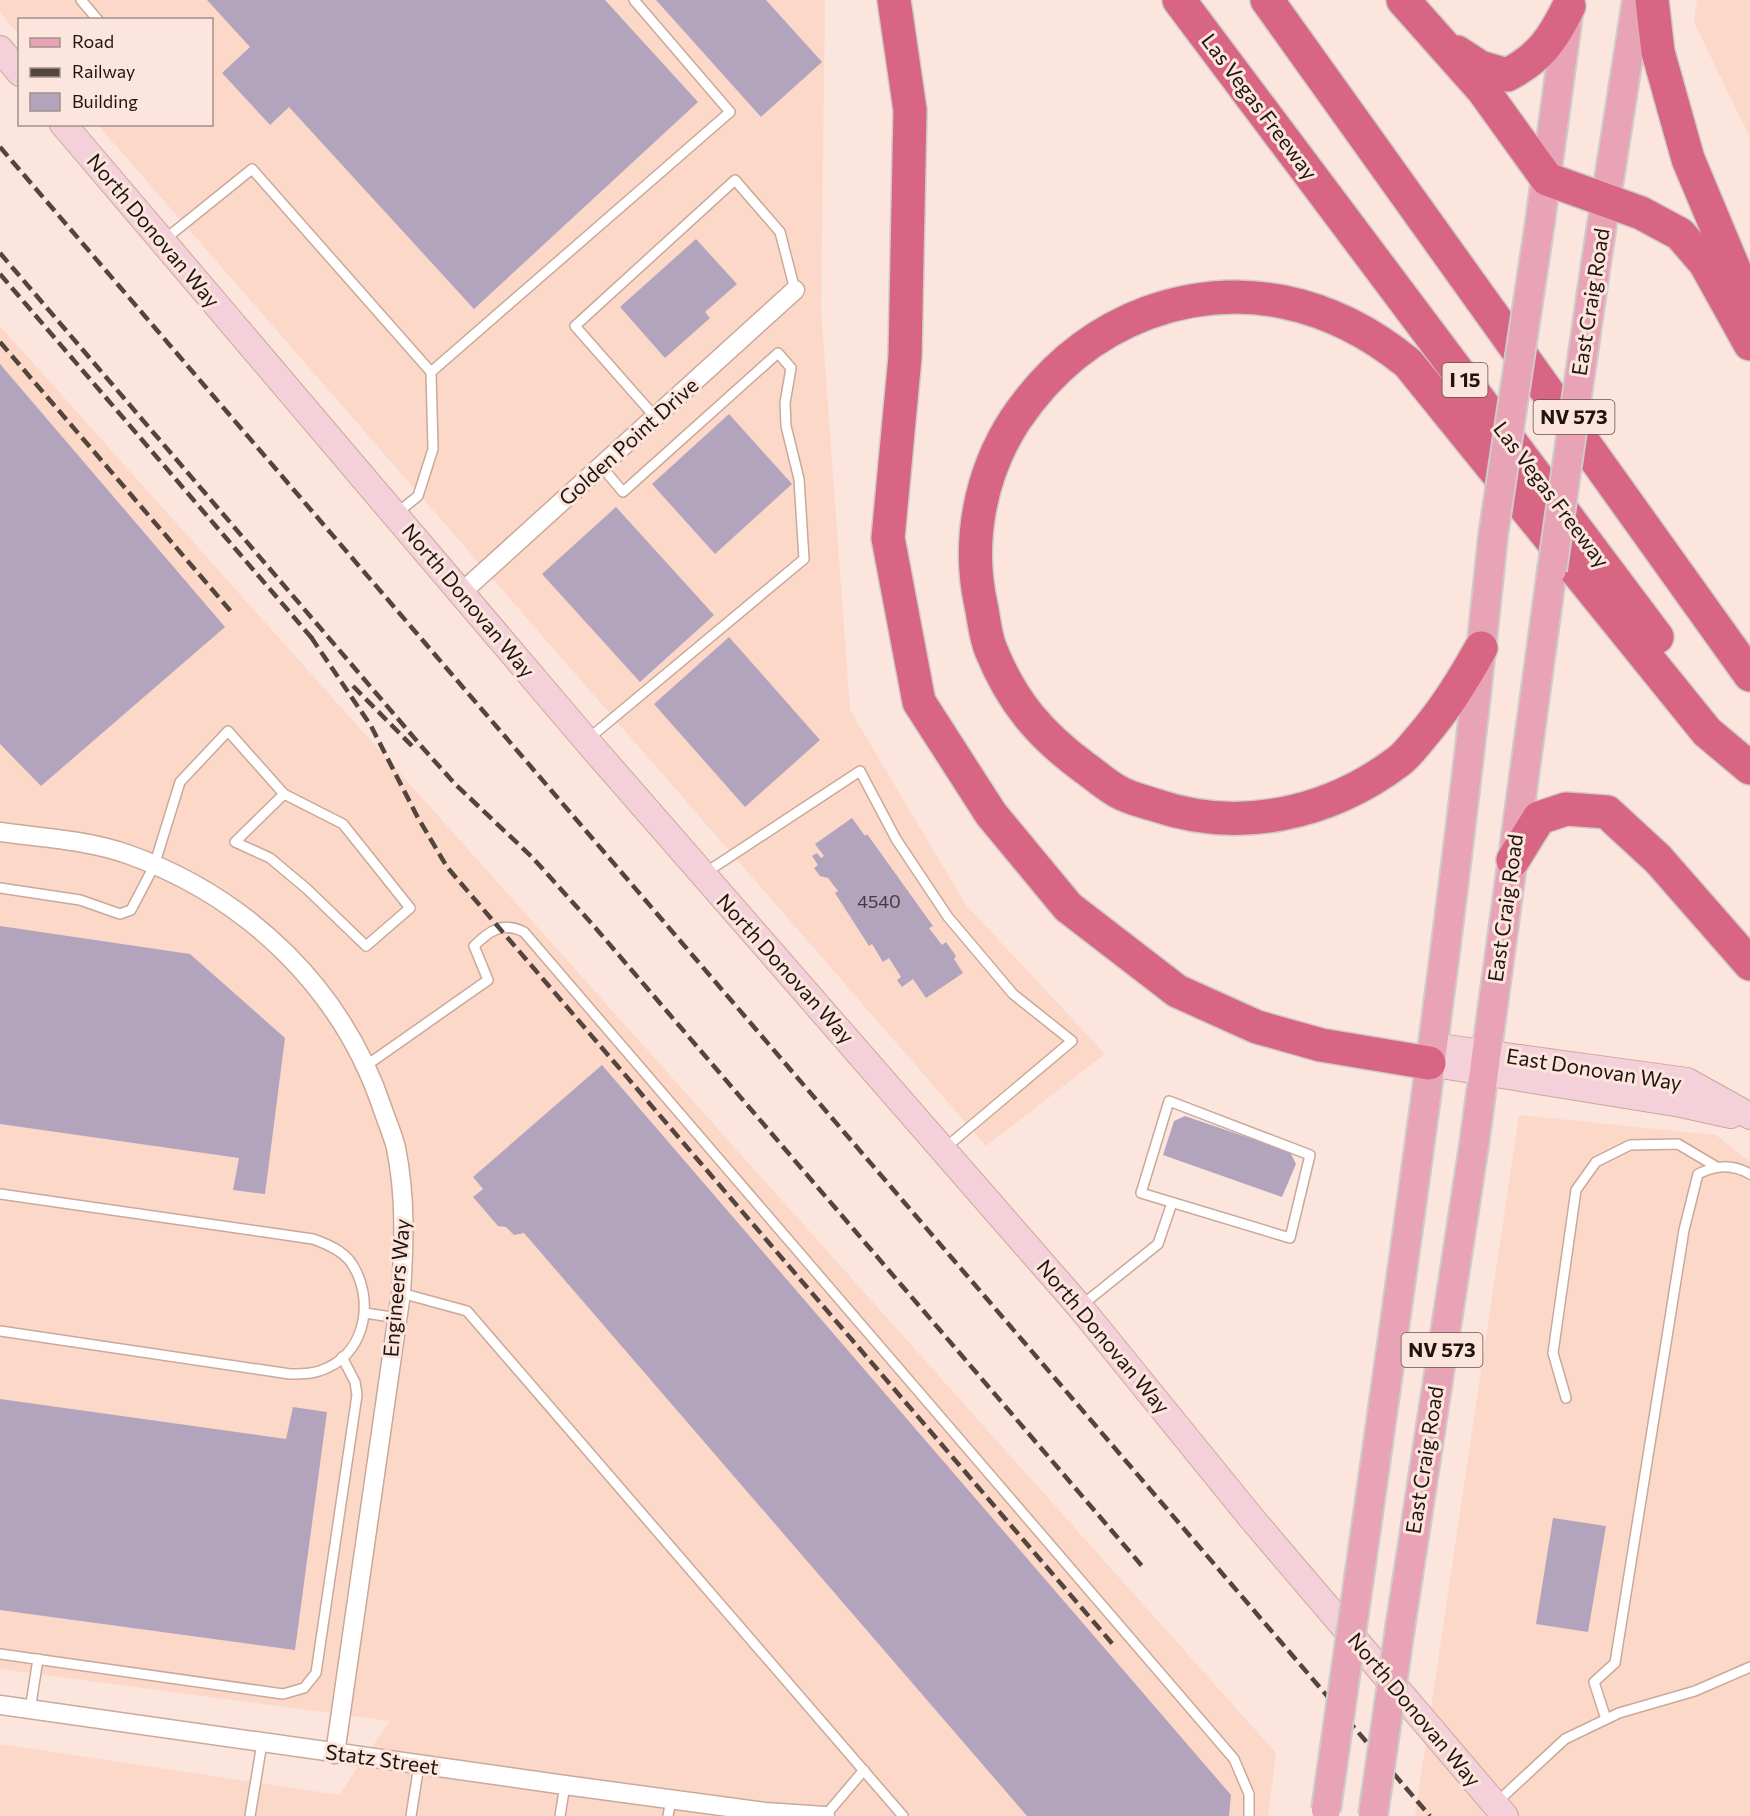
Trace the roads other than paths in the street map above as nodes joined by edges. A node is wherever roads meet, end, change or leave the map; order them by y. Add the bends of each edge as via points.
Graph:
1 (81, 0) edge
2 (634, 0) edge
3 (894, 0) edge
4 (1179, 0) edge
5 (1267, 0) edge
6 (1404, 0) edge
7 (1637, 0) edge
8 (1652, 0) edge
9 (1569, 3) edge
10 (96, 18) edge
11 (1442, 43) junction
12 (0, 49) edge
13 (18, 71) edge
14 (65, 126) edge
15 (1546, 179) junction
16 (1607, 201) junction
17 (162, 242) junction
18 (795, 290) joint
19 (1750, 307) edge
20 (1750, 344) edge
21 (431, 372) junction
22 (656, 418) junction
23 (602, 467) junction
24 (396, 514) junction
25 (461, 593) junction
26 (1481, 648) junction
27 (1750, 675) edge
28 (586, 740) junction
29 (1750, 760) edge
30 (1750, 768) edge
31 (284, 794) junction
32 (0, 832) edge
33 (1513, 860) junction
34 (154, 866) junction
35 (702, 875) junction
36 (0, 888) edge
37 (1750, 964) edge
38 (1431, 1055) junction
39 (1485, 1063) junction
40 (367, 1065) junction
41 (1750, 1117) edge
42 (945, 1148) junction
43 (1715, 1166) junction
44 (1750, 1174) edge
45 (0, 1194) edge
46 (1172, 1203) junction
47 (401, 1293) junction
48 (1080, 1307) junction
49 (365, 1313) junction
50 (398, 1318) junction
51 (0, 1331) edge
52 (342, 1357) junction
53 (1566, 1398) dead end
54 (0, 1654) edge
55 (38, 1659) junction
56 (1750, 1667) edge
57 (0, 1705) edge
58 (30, 1710) junction
59 (1606, 1719) junction
60 (262, 1743) junction
61 (335, 1754) junction
62 (419, 1765) junction
63 (864, 1770) junction
64 (565, 1785) junction
65 (670, 1808) edge
66 (1500, 1810) edge
67 (1326, 1813) edge
68 (768, 1814) edge
69 (250, 1816) edge
70 (411, 1816) edge
71 (560, 1816) edge
72 (825, 1816) edge
73 (903, 1816) edge
74 (1249, 1816) edge
75 (1373, 1816) edge

1 - 10 lane
2 - 21 lane via 730,112
3 - 38 highway via 910,110 905,357 888,538 919,702 991,814 1068,908 1177,991 1257,1027 1321,1045
4 - 29 highway, Las Vegas Freeway / I 15
5 - 27 highway
6 - 11 highway
7 - 16 main road, East Craig Road / NV 573
8 - 19 highway via 1658,52 1688,159
9 - 11 highway via 1555,35 1530,63 1507,75 1480,67
9 - 15 main road, NV 573
11 - 15 highway via 1483,90
12 - 13 street
14 - 17 street, North Donovan Way
15 - 16 highway
15 - 26 main road, NV 573, bridge via 1492,536
16 - 20 highway via 1641,213 1680,234 1705,263
16 - 33 main road, East Craig Road / NV 573, bridge
17 - 21 lane via 252,169
17 - 24 street, North Donovan Way
18 - 22 street, Golden Point Drive
18 - 22 lane via 780,232 735,180 575,326
21 - 24 lane via 433,450 418,496
22 - 23 street, Golden Point Drive
23 - 25 street, Golden Point Drive
23 - 28 lane via 623,492 778,353 791,368 786,426 799,479 804,559
24 - 25 street, North Donovan Way
25 - 28 street, North Donovan Way
26 - 30 highway via 1450,704 1401,759 1333,801 1273,817 1242,820 1180,814 1118,792 1050,742 1015,699 990,648 975,577 974,546 989,470 1003,439 1030,398 1070,355 1119,323 1172,304 1256,296 1294,302 1386,345 1408,363 1707,732
26 - 38 main road, NV 573
28 - 35 street, North Donovan Way
31 - 31 lane via 343,824 410,908 366,946 270,858 235,842
31 - 34 lane via 228,731 180,782
32 - 34 street, Engineers Way via 96,846
33 - 37 highway via 1539,818 1566,809 1607,812 1658,859
33 - 39 main road, East Craig Road / NV 573
34 - 36 lane via 131,910 120,914 80,900
34 - 40 street, Engineers Way via 206,889 252,921 317,985
35 - 42 street, North Donovan Way
35 - 42 lane via 860,771 896,838 948,917 1013,994 1072,1041
38 - 39 street, East Donovan Way
38 - 67 main road, NV 573, bridge
39 - 41 street, East Donovan Way
39 - 75 main road, East Craig Road / NV 573, bridge
40 - 47 street, Engineers Way via 396,1147 405,1216
40 - 74 lane via 488,980 474,946 490,930 513,926 524,932 1234,1759 1249,1794
42 - 48 street, North Donovan Way
43 - 44 lane
43 - 53 lane via 1678,1144 1630,1145 1596,1162 1576,1190 1553,1353
43 - 59 lane via 1698,1174 1684,1230 1615,1663 1594,1682
45 - 49 lane via 313,1239 331,1246 351,1262 360,1280
46 - 46 lane via 1290,1238 1310,1155 1168,1101 1141,1193
46 - 48 lane via 1158,1244
47 - 50 street, Engineers Way
47 - 63 lane via 467,1311
48 - 66 street, North Donovan Way via 1253,1520
49 - 50 lane
49 - 52 lane via 361,1333
50 - 61 street, Engineers Way
51 - 52 lane via 290,1374 330,1368
52 - 55 lane via 357,1395 316,1673 304,1689 283,1694
54 - 55 lane
55 - 58 lane
56 - 59 lane
57 - 58 street, Statz Street
58 - 60 street, Statz Street
59 - 66 lane via 1565,1740
60 - 61 street, Statz Street
60 - 69 lane
61 - 62 street, Statz Street
62 - 64 street, Statz Street
62 - 70 lane
63 - 72 lane
63 - 73 lane
64 - 65 street, Statz Street
64 - 71 lane
65 - 68 street, Statz Street
68 - 72 street, Statz Street

